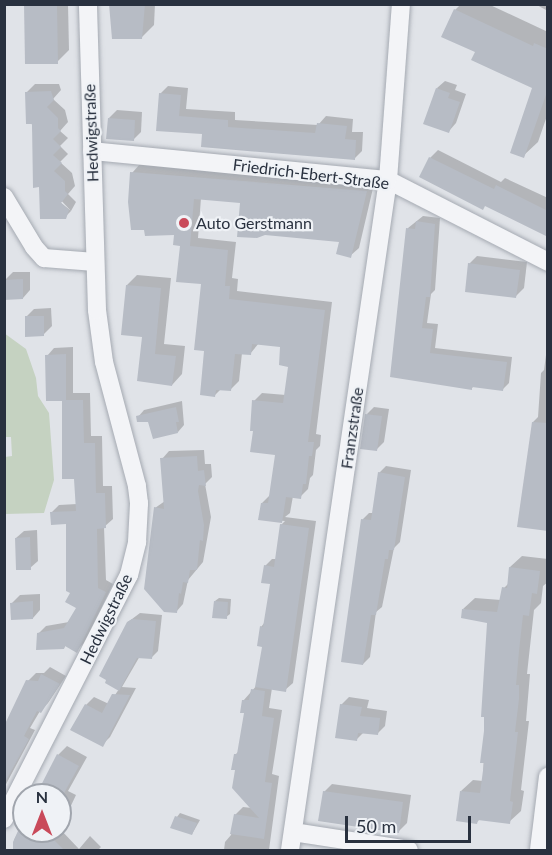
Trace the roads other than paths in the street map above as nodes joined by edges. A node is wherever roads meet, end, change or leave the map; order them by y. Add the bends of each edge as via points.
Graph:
1 (87, 4) edge
2 (401, 4) edge
3 (92, 151) junction
4 (388, 180) junction
5 (4, 197) edge
6 (95, 262) junction
7 (548, 262) edge
8 (548, 777) edge
9 (4, 819) edge
10 (293, 832) junction
11 (290, 850) edge
12 (410, 850) edge
13 (539, 850) edge

1 - 3 street, Hedwigstraße
2 - 4 street, Franzstraße
3 - 4 street, Friedrich-Ebert-Straße
3 - 6 street, Hedwigstraße
4 - 7 street, Friedrich-Ebert-Straße
4 - 10 street, Franzstraße
5 - 6 street via 44,258
6 - 9 street, Hedwigstraße via 104,362 137,486 137,542 129,575
8 - 13 street
10 - 11 street, Franzstraße
10 - 12 street

